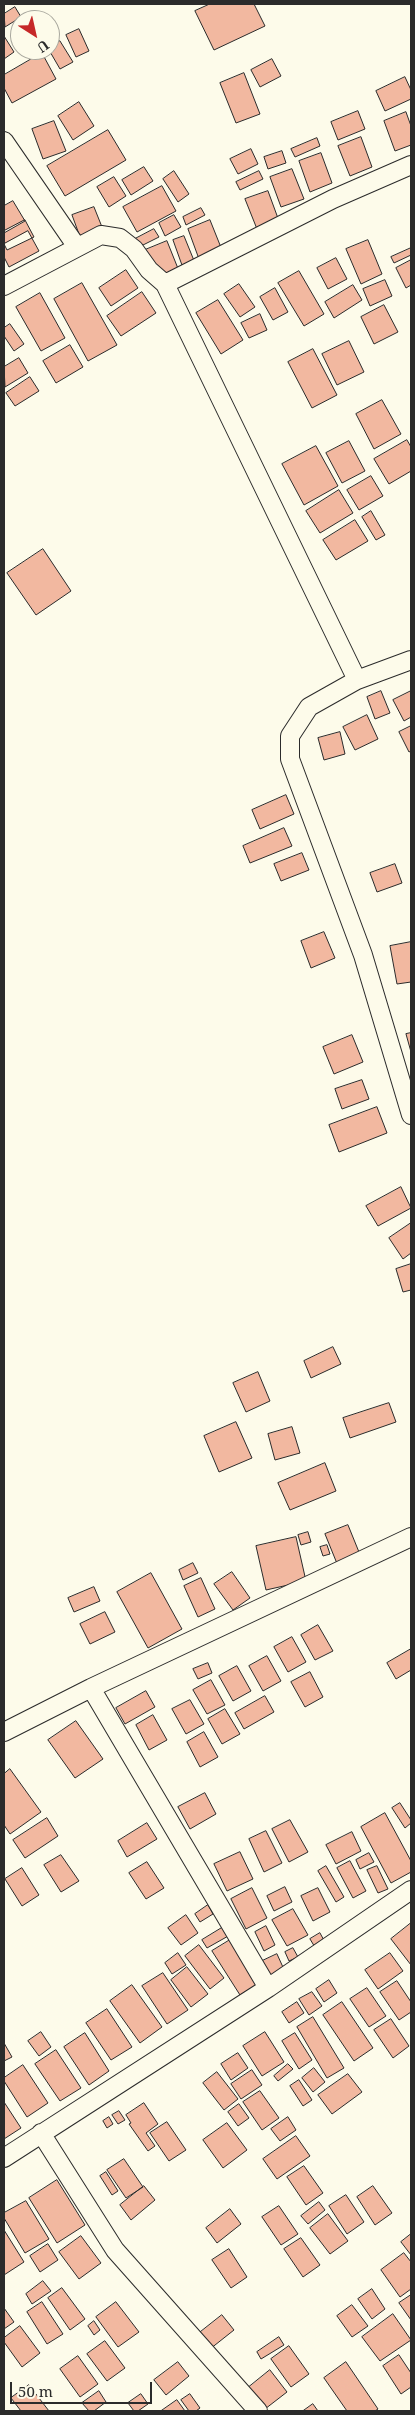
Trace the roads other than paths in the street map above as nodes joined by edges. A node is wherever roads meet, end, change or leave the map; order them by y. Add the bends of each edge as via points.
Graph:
1 (4, 141) edge
2 (411, 165) edge
3 (77, 247) junction
4 (165, 284) junction
5 (4, 286) edge
6 (411, 660) edge
7 (357, 680) junction
8 (411, 1115) edge
9 (411, 1538) edge
10 (91, 1688) junction
11 (4, 1732) edge
12 (411, 1890) edge
13 (268, 1988) junction
14 (40, 2133) junction
15 (4, 2158) edge
16 (258, 2411) edge

1 - 3 street
2 - 4 street via 333,199
3 - 4 street via 102,235 120,238
3 - 5 street
4 - 7 street
6 - 7 street
7 - 8 street via 309,707 290,736 290,759 363,955
9 - 10 street
10 - 11 street
10 - 13 street
12 - 13 street
13 - 14 street
14 - 15 street
14 - 16 street via 115,2250

